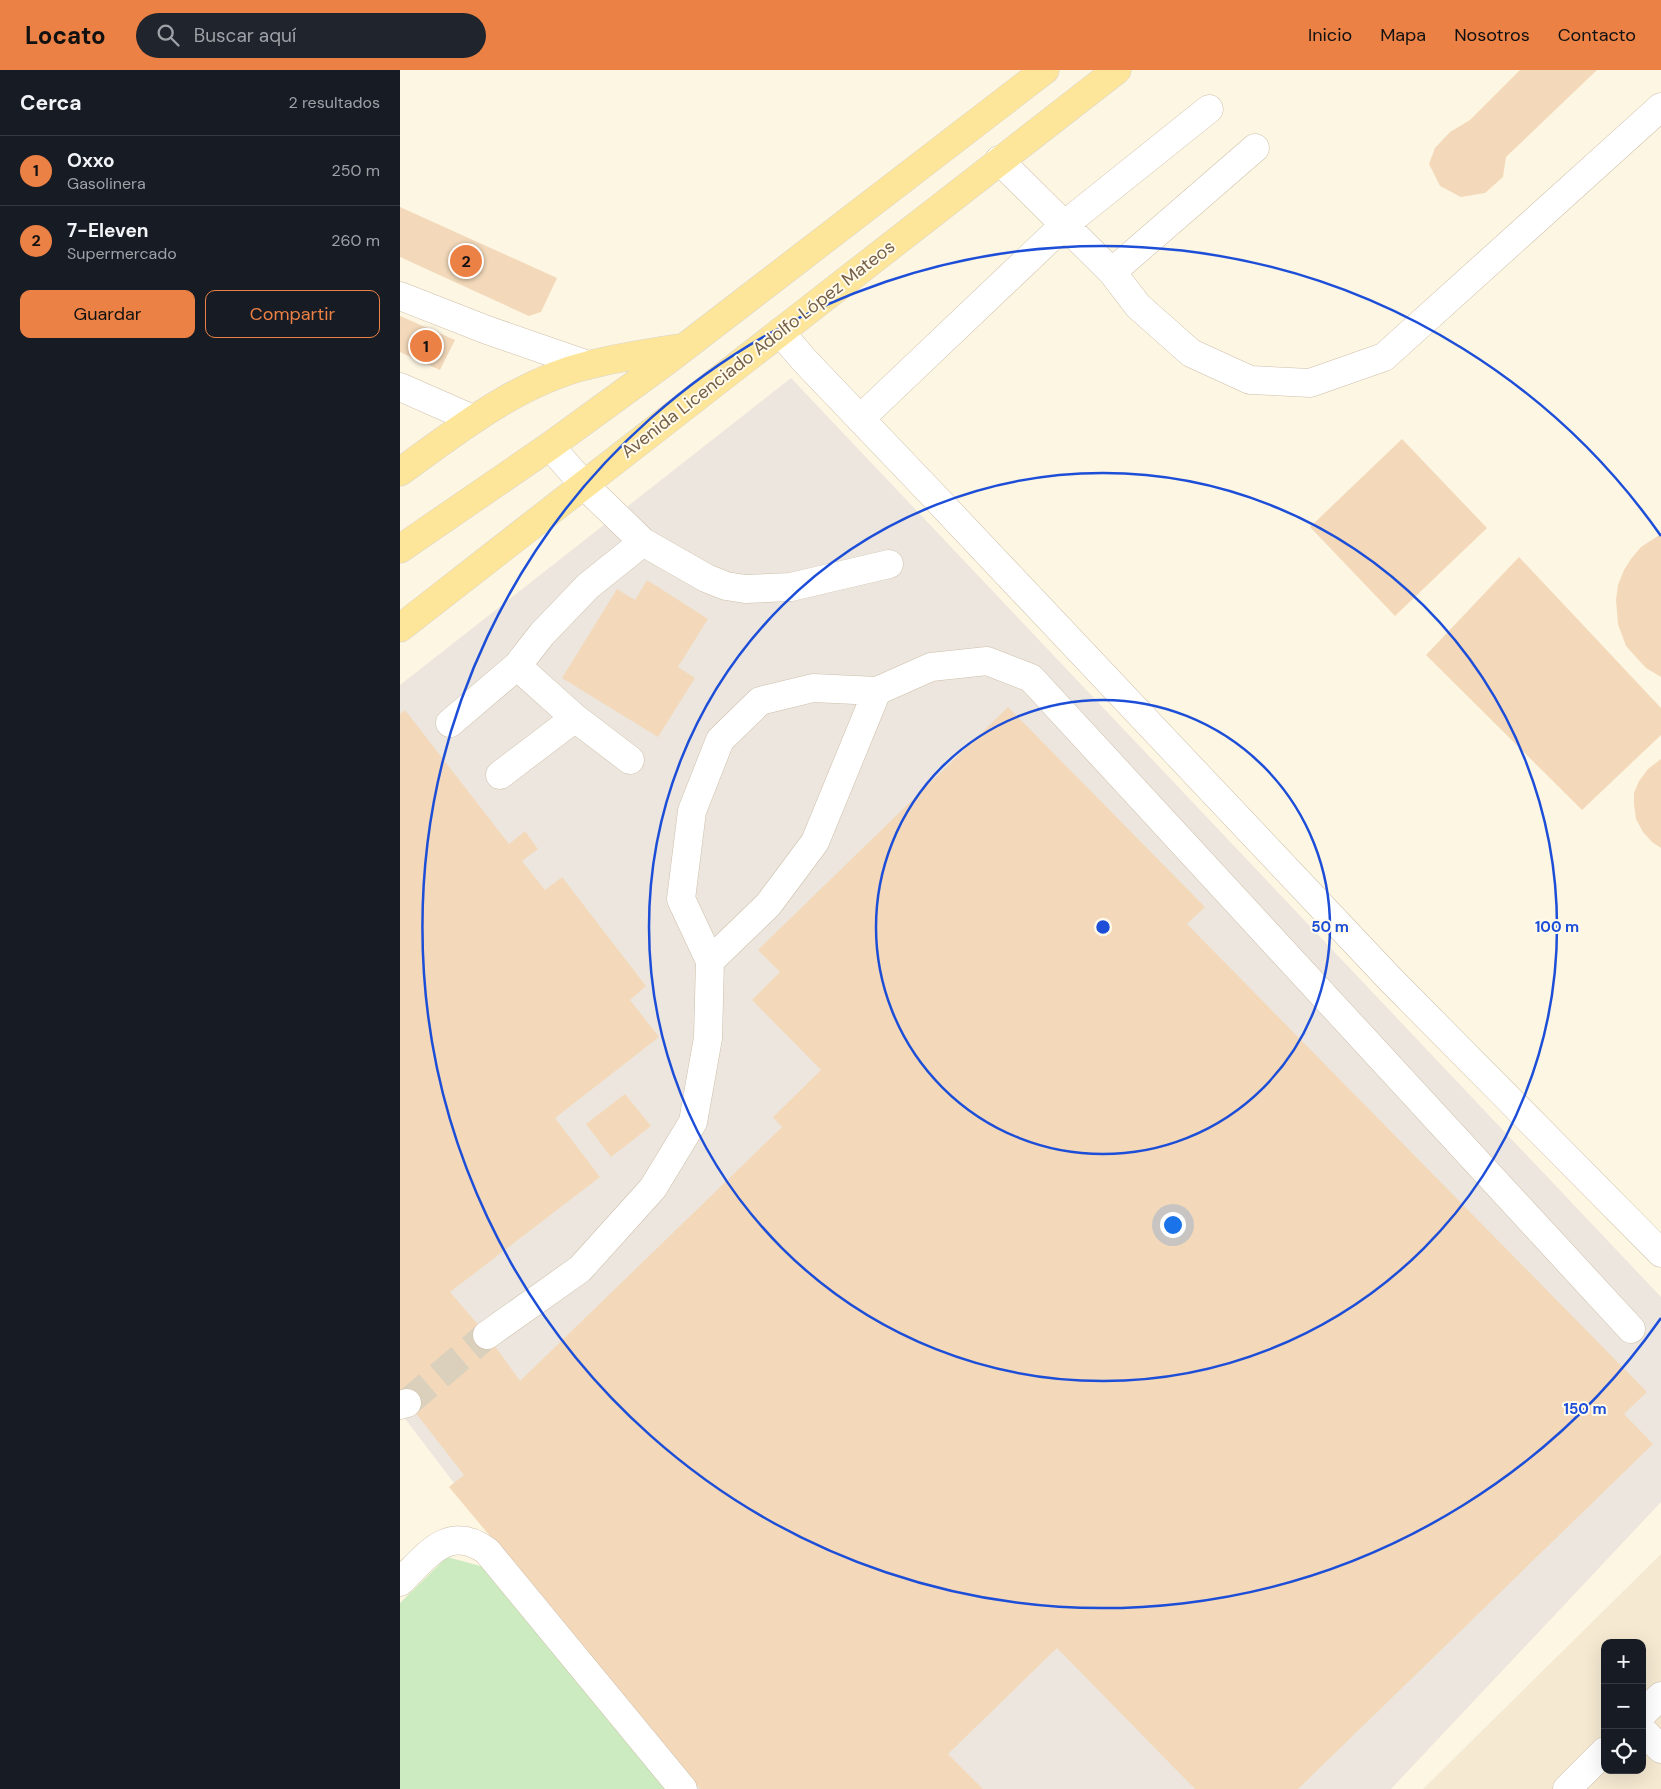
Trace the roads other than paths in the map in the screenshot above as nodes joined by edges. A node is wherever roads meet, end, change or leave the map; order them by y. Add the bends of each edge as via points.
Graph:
1 (1045, 70) edge
2 (1117, 70) edge
3 (1661, 107) edge
4 (1209, 109) dead end
5 (1255, 148) dead end
6 (999, 160) junction
7 (1064, 226) junction
8 (1112, 272) junction
9 (400, 296) edge
10 (780, 332) junction
11 (685, 346) junction
12 (588, 365) junction
13 (400, 387) edge
14 (473, 419) junction
15 (860, 419) junction
16 (550, 446) junction
17 (400, 472) edge
18 (584, 485) junction
19 (643, 542) junction
20 (401, 548) edge
21 (889, 564) dead end
22 (400, 628) edge
23 (517, 666) junction
24 (877, 691) junction
25 (575, 718) junction
26 (450, 723) dead end
27 (630, 760) dead end
28 (500, 775) dead end
29 (710, 961) junction
30 (1661, 1253) edge
31 (1631, 1329) dead end
32 (487, 1335) tunnel mouth
33 (400, 1582) edge
34 (1661, 1696) edge
35 (1646, 1710) edge
36 (1646, 1734) edge
37 (1661, 1749) edge
38 (1601, 1755) edge
39 (684, 1789) edge
40 (1567, 1789) edge

1 - 11 main road
2 - 6 main road, Avenida Licenciado Adolfo López Mateos
3 - 8 street via 1384,357 1310,383 1250,380 1191,353 1138,306
4 - 7 street
5 - 8 street
6 - 7 street
6 - 10 main road, Avenida Licenciado Adolfo López Mateos
7 - 8 street
7 - 15 street
9 - 12 street
10 - 15 street
10 - 18 main road, Avenida Licenciado Adolfo López Mateos
11 - 12 main road
11 - 16 main road
12 - 14 main road via 510,397
13 - 14 street
14 - 17 main road
15 - 30 street via 1392,981
16 - 18 street
16 - 20 main road
18 - 19 street
18 - 22 main road, Avenida Licenciado Adolfo López Mateos
19 - 21 street via 706,578 745,590 791,587
19 - 23 street via 588,586 542,634
23 - 25 street
23 - 26 street
24 - 29 street via 815,842 768,906
24 - 29 street via 813,688 760,701 720,740 692,811 681,899
24 - 31 street via 931,668 987,661 1031,678
25 - 27 street
25 - 28 street
29 - 32 street via 708,1038 693,1122 653,1188 580,1269
33 - 39 street via 439,1545 455,1540 472,1542 487,1551
34 - 35 street
36 - 37 street
38 - 40 street

